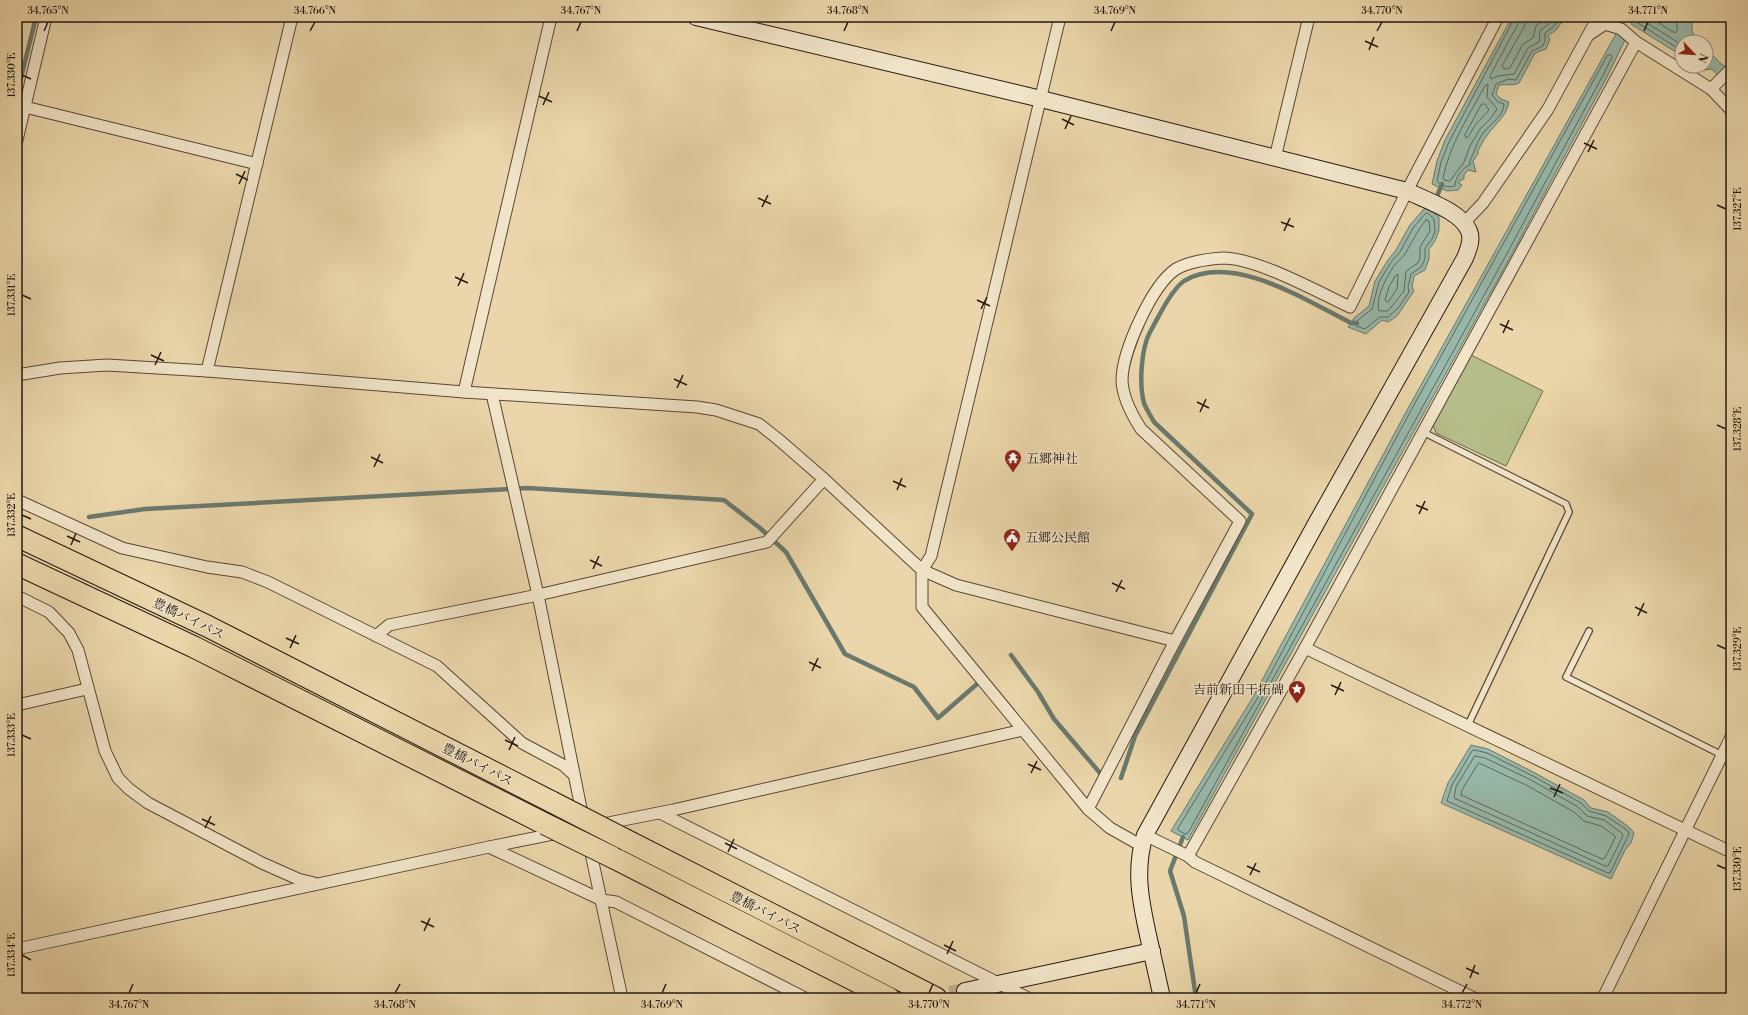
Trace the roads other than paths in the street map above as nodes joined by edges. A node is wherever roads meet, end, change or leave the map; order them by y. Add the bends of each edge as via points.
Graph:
1 (46, 17) edge
2 (292, 17) edge
3 (551, 17) edge
4 (696, 17) edge
5 (1060, 17) edge
6 (1309, 17) edge
7 (1498, 17) edge
8 (1598, 17) edge
9 (1587, 37) junction
10 (1636, 42) junction
11 (1731, 69) edge
12 (1711, 89) junction
13 (1041, 99) junction
14 (25, 108) junction
15 (1731, 110) edge
16 (17, 140) edge
17 (1275, 158) junction
18 (257, 164) junction
19 (1407, 191) junction
20 (1464, 222) junction
21 (207, 371) junction
22 (17, 375) edge
23 (464, 392) junction
24 (492, 394) junction
25 (1423, 432) junction
26 (824, 479) junction
27 (17, 500) edge
28 (17, 536) edge
29 (17, 564) edge
30 (922, 570) junction
31 (538, 595) junction
32 (17, 596) edge
33 (1589, 631) dead end
34 (376, 636) junction
35 (1174, 641) junction
36 (1306, 648) junction
37 (87, 689) junction
38 (17, 705) edge
39 (1468, 725) junction
40 (1023, 730) junction
41 (1731, 737) edge
42 (1722, 755) junction
43 (573, 774) junction
44 (1088, 809) junction
45 (660, 813) junction
46 (585, 829) junction
47 (1686, 830) junction
48 (1143, 841) junction
49 (489, 847) junction
50 (1731, 852) edge
51 (1186, 855) junction
52 (318, 884) junction
53 (602, 900) junction
54 (17, 949) edge
55 (1152, 951) junction
56 (999, 984) junction
57 (964, 991) tunnel mouth
58 (622, 998) edge
59 (805, 998) edge
60 (889, 998) edge
61 (936, 998) edge
62 (1028, 998) edge
63 (1162, 998) edge
64 (1474, 998) edge
65 (1603, 998) edge

1 - 14 street
2 - 18 street
3 - 23 street
4 - 13 street
5 - 13 street
6 - 17 street
7 - 19 street
8 - 9 street
9 - 10 street via 1605,24 1621,29
9 - 20 street via 1548,109 1482,203
10 - 12 street
10 - 25 street
11 - 12 street
12 - 15 street
13 - 17 street
13 - 30 street via 931,556
14 - 16 street
14 - 18 street
17 - 19 street
18 - 21 street
19 - 20 street via 1448,210
19 - 35 street via 1350,307 1266,268 1225,258 1202,260 1176,270 1161,284 1147,305 1130,347 1122,379 1132,415 1141,429 1240,521
20 - 48 street via 1470,232 1470,243 1465,258
21 - 22 street via 107,365 60,368
21 - 23 street
23 - 24 street
24 - 26 street via 716,410 759,424
24 - 31 street
25 - 36 street
25 - 39 lane via 1566,504 1569,512
26 - 30 street
26 - 31 street via 771,539
27 - 34 street via 122,548 242,572 268,582
28 - 61 highway, 豊橋バイパス, bridge via 207,626
29 - 60 highway, 豊橋バイパス, bridge via 194,648
30 - 35 street via 956,586
30 - 40 street via 922,607
31 - 34 street via 389,625
31 - 43 street
32 - 37 street via 49,612 69,633 78,650
33 - 42 lane via 1566,677
34 - 43 street via 438,666 522,743 563,765
35 - 44 street
36 - 39 street
36 - 51 street
37 - 38 street
37 - 52 street via 105,751 118,778 129,789 148,804 262,863 298,879
39 - 47 street
40 - 44 street
40 - 45 street
41 - 42 street
42 - 47 street
43 - 46 street
44 - 48 street via 1110,828
45 - 46 street
45 - 56 street
46 - 49 street
46 - 53 street
47 - 50 street
47 - 65 street
48 - 51 street via 1169,847
48 - 55 street via 1138,875
49 - 52 street
49 - 53 street
51 - 64 street via 1195,862
52 - 54 street
53 - 58 street
53 - 59 street via 616,902
55 - 56 street
55 - 63 street
56 - 57 street
56 - 62 street

